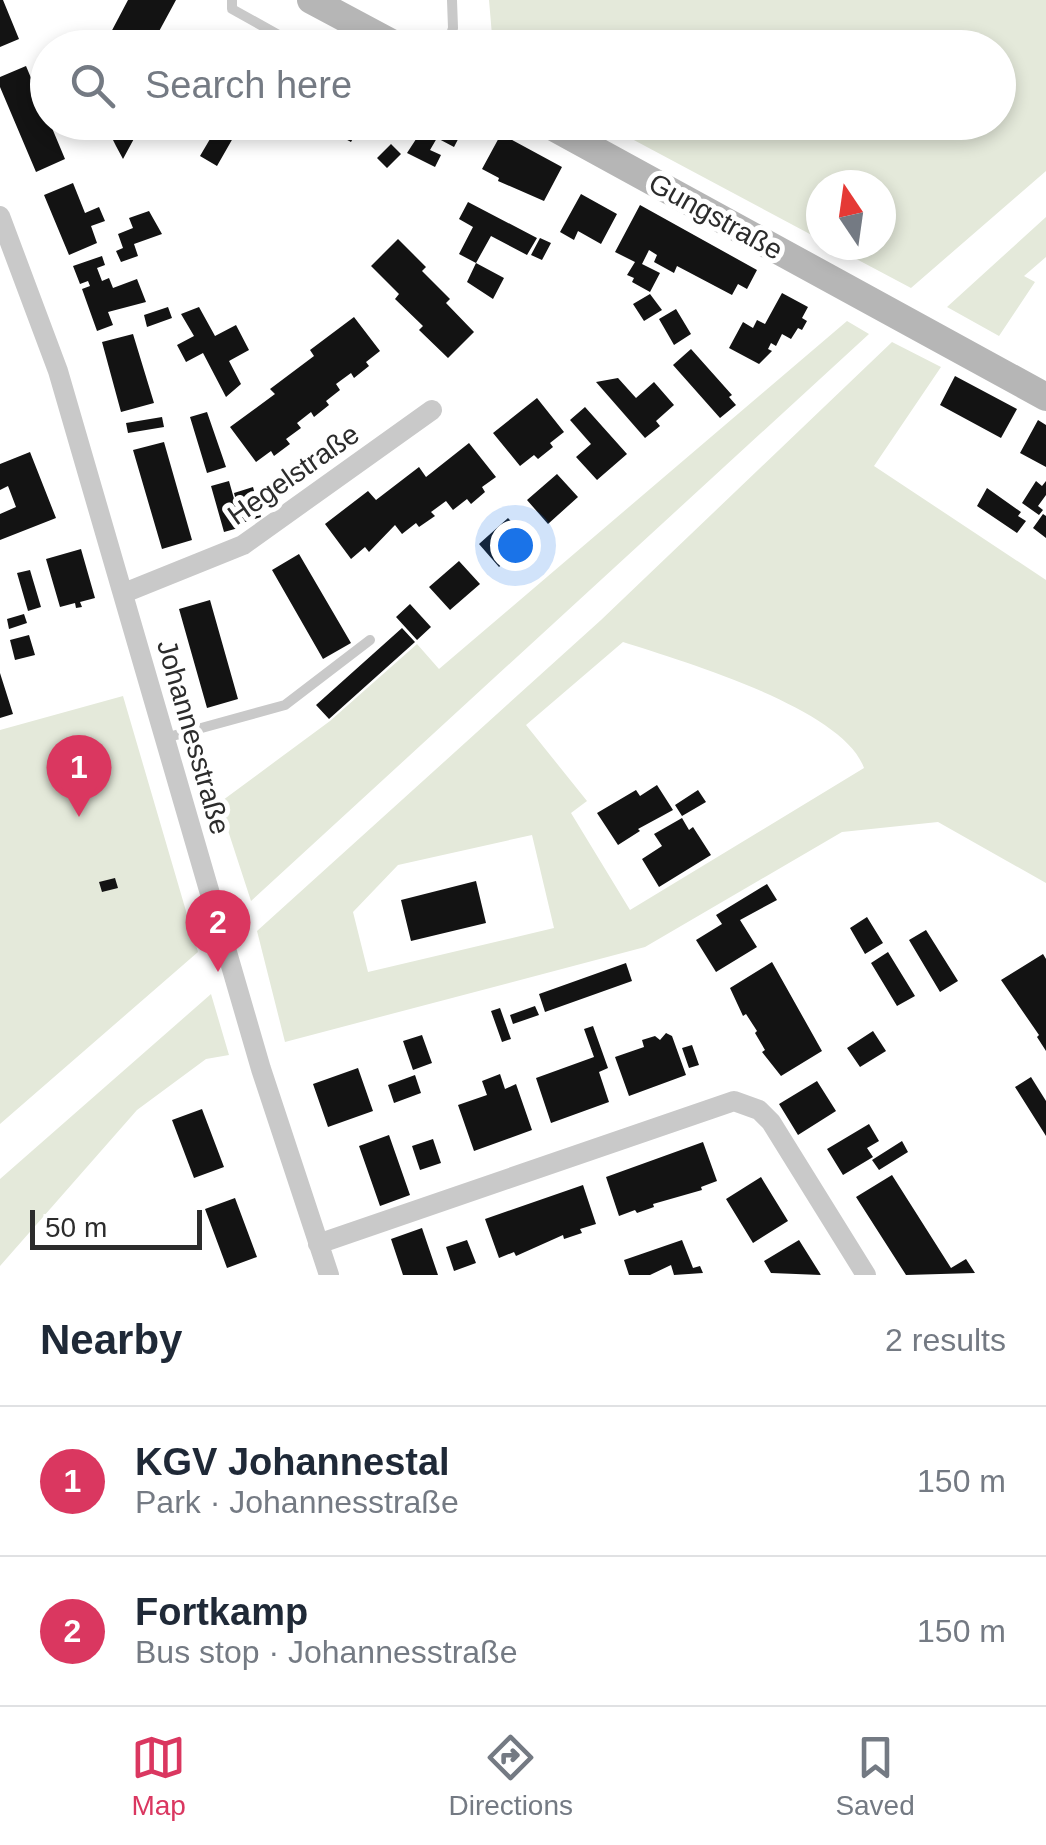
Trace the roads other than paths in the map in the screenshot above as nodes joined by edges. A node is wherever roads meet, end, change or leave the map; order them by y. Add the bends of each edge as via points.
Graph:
1 (232, 0) edge
2 (311, 0) edge
3 (452, 0) edge
4 (269, 30) edge
5 (367, 30) edge
6 (452, 30) edge
7 (577, 140) edge
8 (0, 216) edge
9 (1046, 397) edge
10 (432, 410) dead end
11 (124, 593) junction
12 (370, 640) dead end
13 (165, 738) junction
14 (318, 1244) junction
15 (329, 1275) edge
16 (866, 1275) edge

1 - 4 lane via 232,10
2 - 5 street
3 - 6 lane
7 - 9 street, Gungstraße
8 - 11 street, Johannesstraße via 58,371
10 - 11 street, Hegelstraße via 242,545
11 - 13 street, Johannesstraße
12 - 13 lane via 285,704
13 - 14 street, Johannesstraße via 260,1070
14 - 15 street, Johannesstraße
14 - 16 street via 734,1101 760,1110 771,1122

